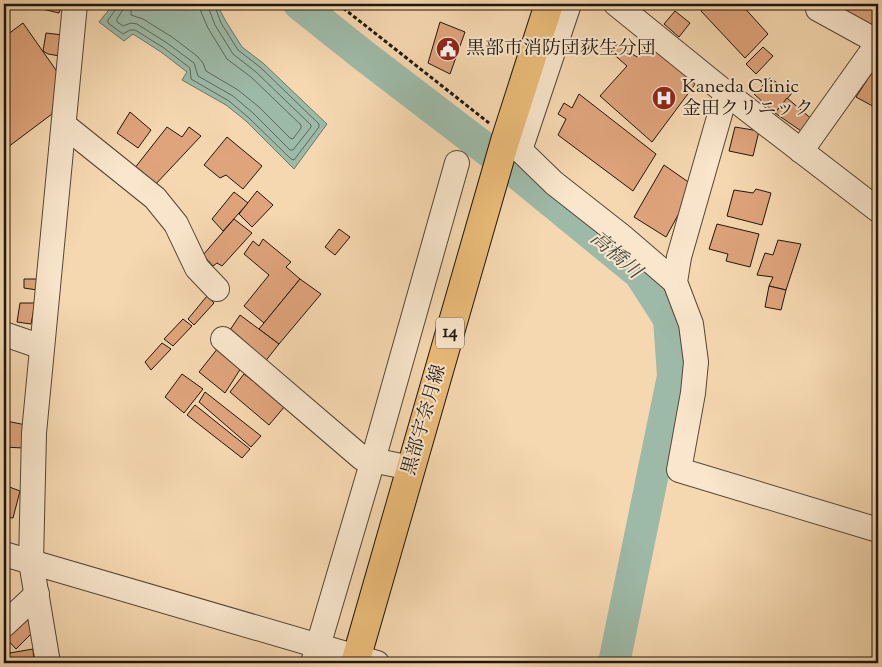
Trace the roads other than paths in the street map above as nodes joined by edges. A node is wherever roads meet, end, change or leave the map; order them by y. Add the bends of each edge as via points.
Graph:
1 (75, 4) edge
2 (549, 4) edge
3 (569, 4) edge
4 (616, 4) edge
5 (821, 4) edge
6 (878, 43) edge
7 (726, 93) junction
8 (64, 125) junction
9 (801, 152) junction
10 (457, 164) dead end
11 (878, 210) edge
12 (675, 282) junction
13 (217, 289) dead end
14 (4, 334) edge
15 (223, 340) dead end
16 (42, 347) junction
17 (373, 460) junction
18 (411, 468) junction
19 (878, 530) edge
20 (4, 554) edge
21 (31, 562) junction
22 (37, 594) junction
23 (4, 625) edge
24 (315, 655) edge
25 (362, 661) edge
26 (48, 663) edge

1 - 8 street
2 - 18 main road, 黒部宇奈月線 / 14
3 - 12 street via 520,150 554,183
4 - 7 street
5 - 6 street via 818,9
6 - 9 street
7 - 9 street
7 - 12 street via 679,257
8 - 13 street via 154,198 176,224 197,268
8 - 16 street
9 - 11 street
10 - 17 street
12 - 19 street via 691,324 696,362 679,470
14 - 16 street
15 - 17 street via 362,458
16 - 21 street via 34,433
17 - 18 street
17 - 24 street
18 - 25 main road, 黒部宇奈月線 / 14
20 - 21 street
21 - 22 street
21 - 24 street
22 - 23 street
22 - 26 street
24 - 25 street

